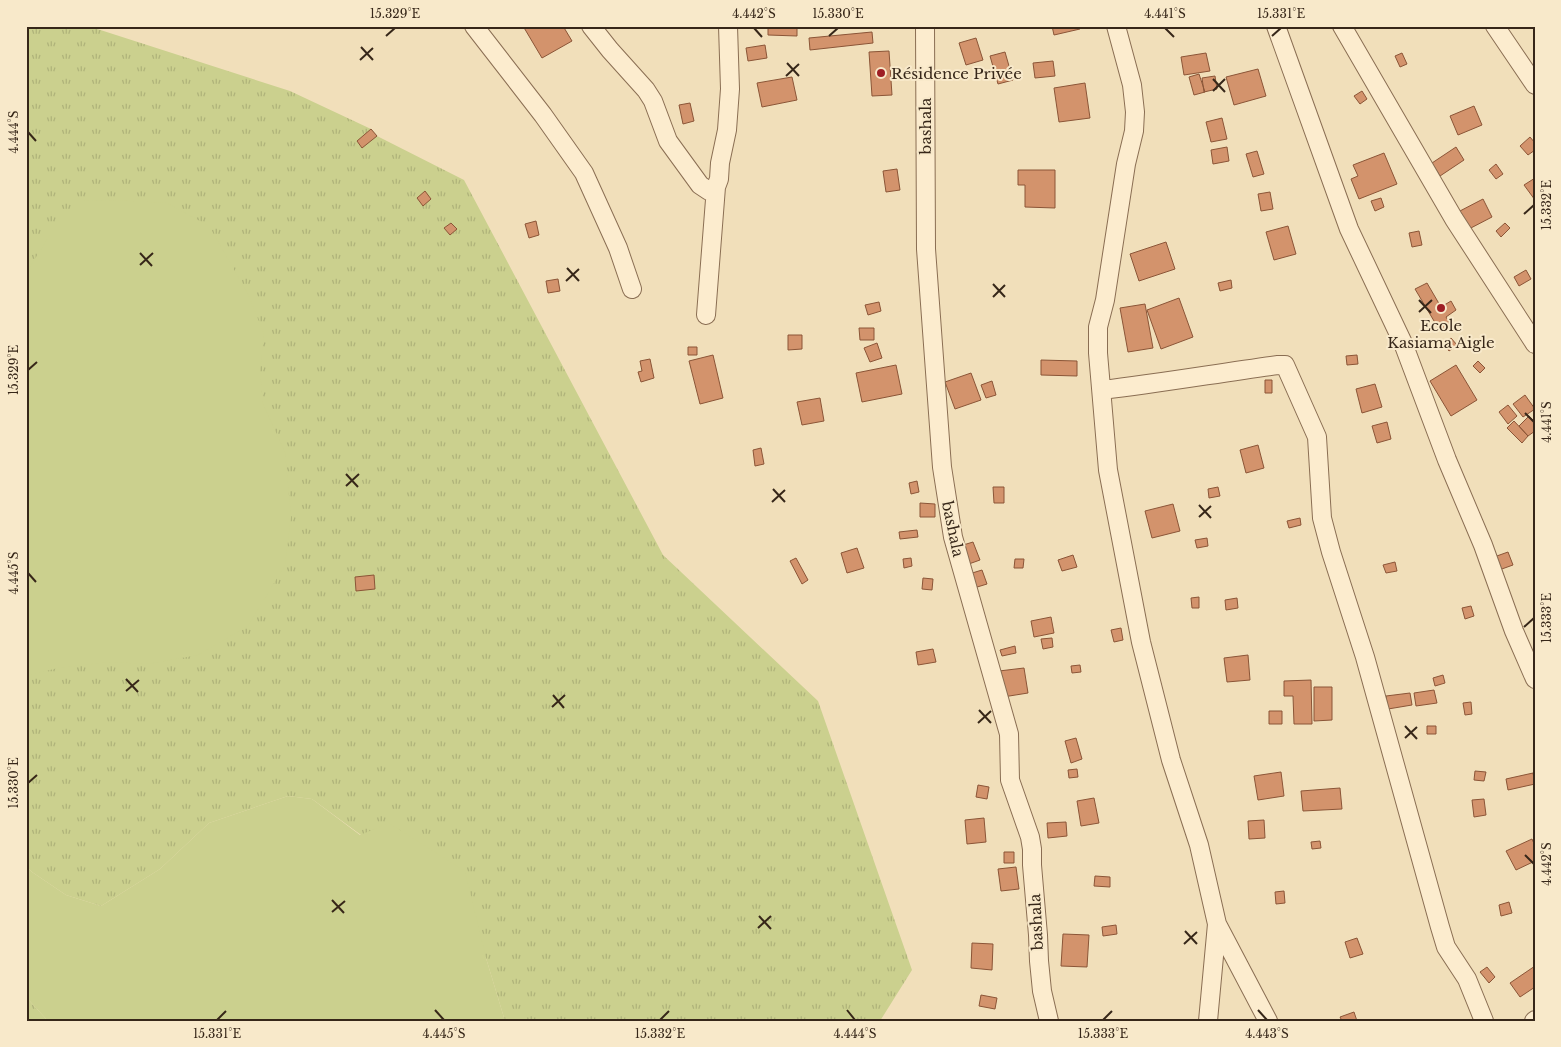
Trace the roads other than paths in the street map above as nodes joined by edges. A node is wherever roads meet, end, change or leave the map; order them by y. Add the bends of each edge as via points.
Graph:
1 (474, 26) edge
2 (591, 26) edge
3 (728, 26) edge
4 (925, 26) edge
5 (1116, 26) edge
6 (1276, 26) edge
7 (1342, 26) edge
8 (1495, 26) edge
9 (1535, 85) edge
10 (716, 187) junction
11 (632, 289) dead end
12 (706, 315) dead end
13 (1535, 344) edge
14 (1102, 390) junction
15 (1535, 679) edge
16 (1217, 924) junction
17 (1049, 1021) edge
18 (1208, 1021) edge
19 (1268, 1021) edge
20 (1484, 1021) edge

1 - 11 street via 584,173 618,248
2 - 10 street via 646,90 668,141 700,185 709,191
3 - 10 street via 730,101
4 - 17 street, bashala via 926,249 942,467 953,537 1009,734 1010,780 1030,836 1042,991
5 - 14 street via 1132,85 1135,112 1098,327
6 - 15 street via 1349,229 1403,343
7 - 13 street via 1454,219
8 - 9 street
10 - 12 street
14 - 16 street via 1108,470 1141,642 1171,760 1199,845
14 - 20 street via 1285,365 1317,437 1322,518 1365,657 1446,947 1467,978
16 - 18 street
16 - 19 street

